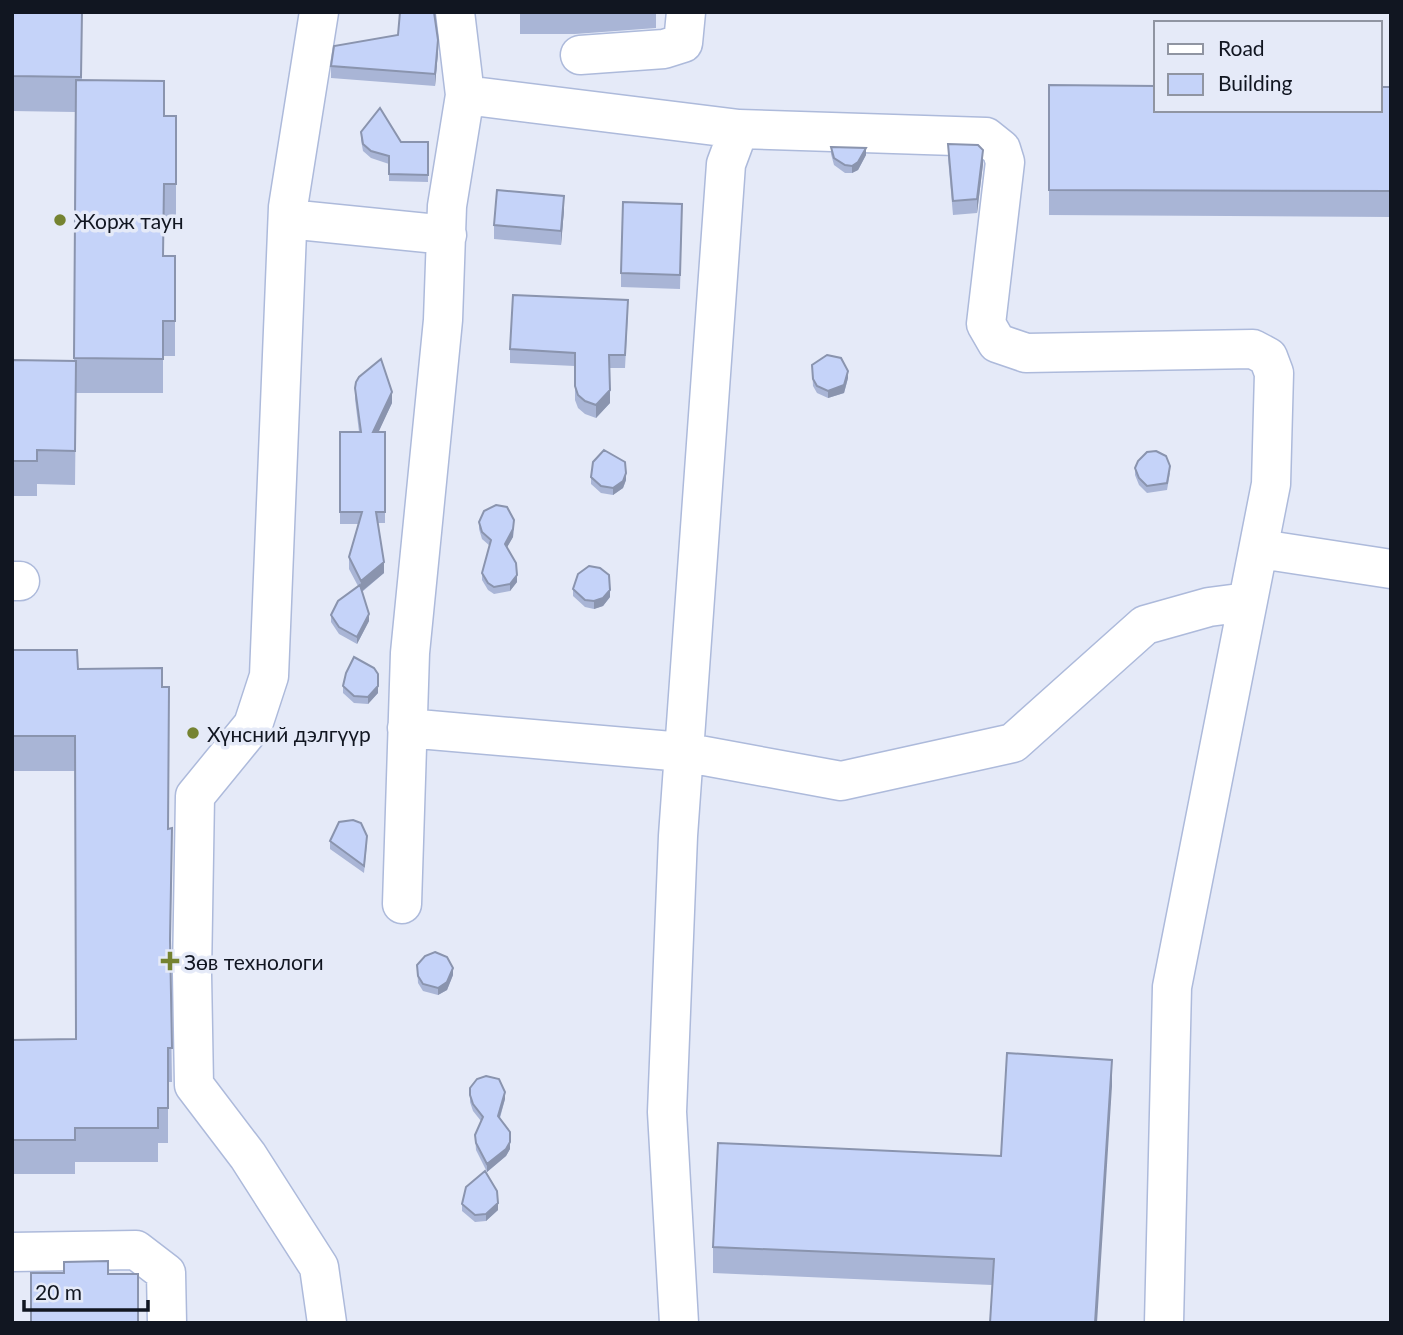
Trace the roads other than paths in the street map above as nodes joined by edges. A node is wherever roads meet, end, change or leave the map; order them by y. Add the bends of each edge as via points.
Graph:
1 (319, 12) edge
2 (455, 12) edge
3 (686, 12) edge
4 (580, 55) dead end
5 (465, 95) junction
6 (739, 129) junction
7 (288, 219) junction
8 (447, 235) junction
9 (1259, 549) junction
10 (1391, 569) edge
11 (1247, 602) junction
12 (407, 728) junction
13 (683, 752) junction
14 (401, 904) dead end
15 (12, 1252) edge
16 (167, 1323) edge
17 (327, 1323) edge
18 (679, 1323) edge
19 (1164, 1323) edge

1 - 7 street
2 - 5 street
3 - 4 street via 683,43 664,49
5 - 6 street
5 - 8 street via 447,206
6 - 9 street via 986,137 1001,149 1005,162 986,324 997,343 1026,353 1253,349 1268,357 1275,373 1271,484
6 - 13 street via 726,164
7 - 8 street
7 - 17 street via 269,676 253,725 195,796 194,1085 248,1156 319,1267
8 - 12 street
9 - 10 street
9 - 11 street
11 - 13 street via 1145,625 1013,743 841,780
11 - 19 street via 1172,987
12 - 13 street
12 - 14 street
13 - 18 street via 667,1112
15 - 16 street via 136,1250 166,1273

